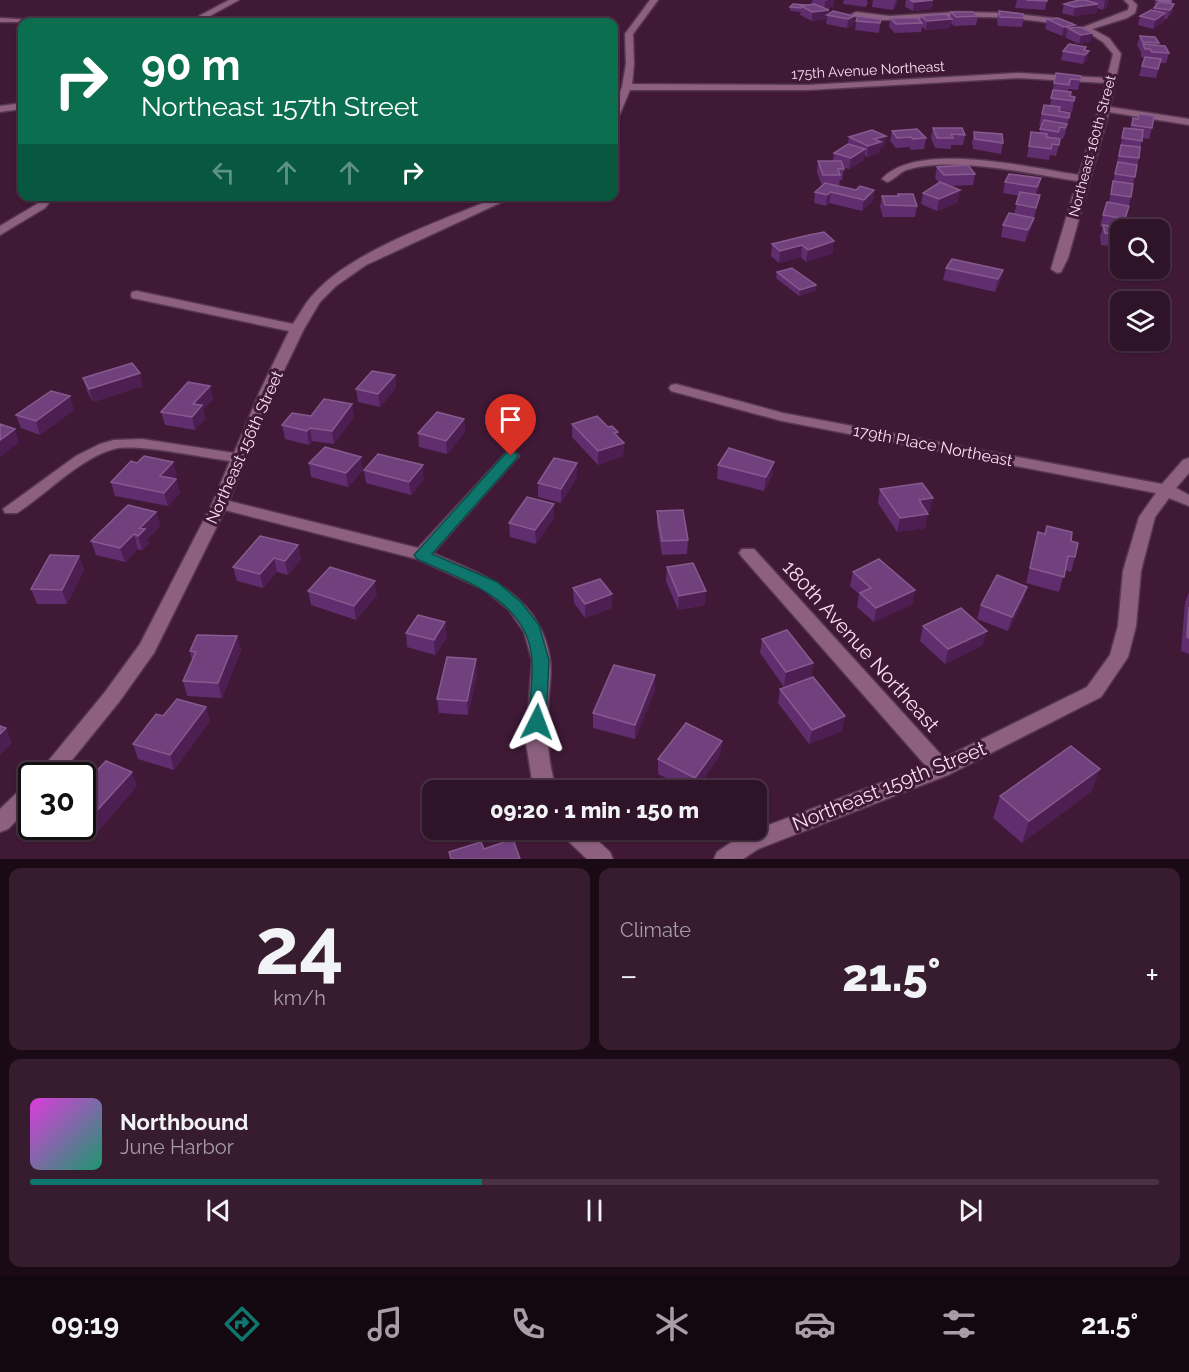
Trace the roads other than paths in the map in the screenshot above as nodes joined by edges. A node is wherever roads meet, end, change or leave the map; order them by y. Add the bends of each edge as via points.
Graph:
1 (235, 0) edge
2 (654, 0) edge
3 (1128, 0) edge
4 (856, 15) edge
5 (203, 16) dead end
6 (0, 20) edge
7 (18, 21) edge
8 (1085, 28) junction
9 (1109, 81) junction
10 (627, 87) junction
11 (18, 107) edge
12 (618, 107) edge
13 (0, 109) edge
14 (1105, 109) junction
15 (1189, 122) edge
16 (887, 179) dead end
17 (1083, 179) junction
18 (45, 201) edge
19 (498, 201) edge
20 (0, 231) edge
21 (1057, 269) dead end
22 (137, 295) dead end
23 (297, 329) junction
24 (676, 388) dead end
25 (511, 456) dead end
26 (239, 458) junction
27 (1189, 464) edge
28 (1166, 490) junction
29 (1189, 501) edge
30 (220, 504) junction
31 (11, 509) dead end
32 (748, 553) dead end
33 (422, 555) junction
34 (58, 762) edge
35 (941, 769) junction
36 (542, 780) edge
37 (18, 805) edge
38 (0, 823) edge
39 (582, 840) edge
40 (602, 859) edge
41 (725, 859) edge

1 - 5 street
2 - 10 street via 630,34
3 - 8 street via 1132,11
4 - 8 street via 889,20 1009,14
6 - 7 street
8 - 9 street, Northeast 160th Street via 1106,40 1117,54
9 - 10 street, 175th Avenue Northeast via 1030,74 798,88
9 - 14 street, Northeast 160th Street
10 - 12 street
11 - 13 street
14 - 15 street
14 - 17 street, Northeast 160th Street
16 - 17 street via 900,169 954,162
17 - 21 street, Northeast 160th Street
18 - 20 street
19 - 23 street, Northeast 156th Street via 362,262 315,300
22 - 23 street
23 - 26 street, Northeast 156th Street
24 - 28 street, 179th Place Northeast via 782,417
25 - 33 street
26 - 30 street, Northeast 156th Street
26 - 31 street via 142,444 105,447
27 - 28 street
28 - 29 street, 179th Place Northeast
28 - 35 street, Northeast 159th Street via 1147,517 1132,571 1127,626 1119,657 1094,692
30 - 33 street
30 - 34 street, Northeast 156th Street via 147,648
32 - 35 street, 180th Avenue Northeast
33 - 36 street via 492,586 515,606 533,630 541,660 536,743
35 - 41 street, Northeast 159th Street via 750,842
37 - 38 street
39 - 40 street

